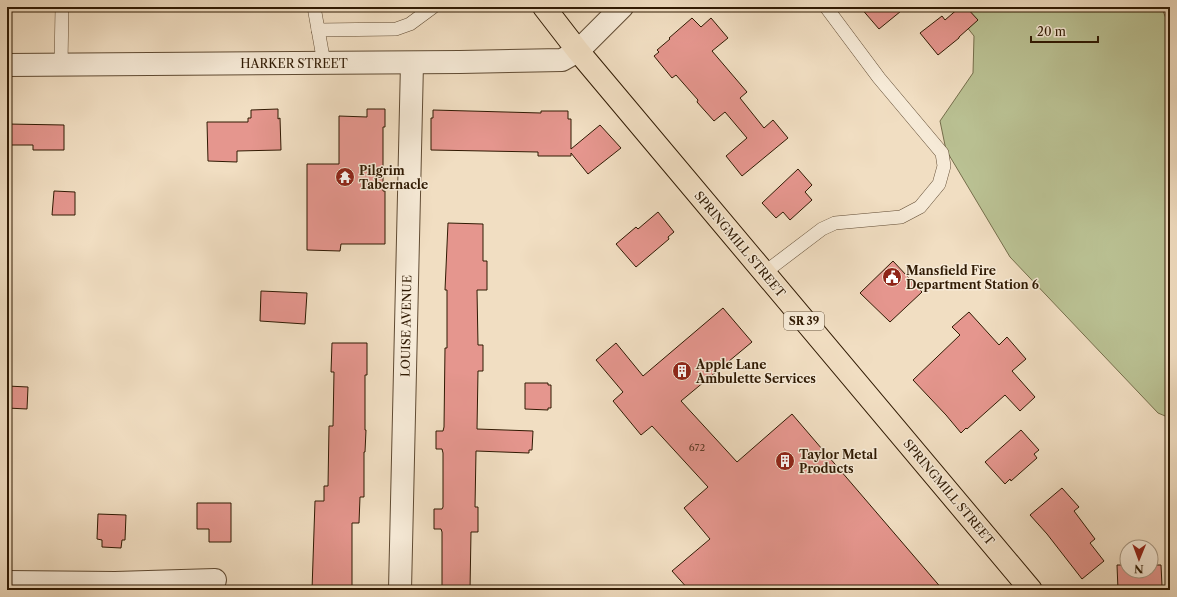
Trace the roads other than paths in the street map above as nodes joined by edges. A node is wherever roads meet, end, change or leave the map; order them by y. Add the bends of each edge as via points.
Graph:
1 (62, 7) edge
2 (432, 7) edge
3 (544, 7) edge
4 (622, 7) edge
5 (826, 7) edge
6 (317, 9) edge
7 (318, 30) junction
8 (578, 51) junction
9 (324, 63) junction
10 (412, 63) junction
11 (7, 65) edge
12 (61, 65) junction
13 (764, 273) junction
14 (215, 580) dead end
15 (7, 582) edge
16 (400, 590) edge
17 (1031, 590) edge

1 - 12 lane
2 - 7 lane via 410,24 396,29
3 - 8 main road, SPRINGMILL STREET / SR 39
4 - 8 street, HARKER STREET
5 - 13 lane via 879,78 942,153 944,166 939,184 920,207 901,217 835,223 822,229
6 - 7 lane
7 - 9 lane
8 - 10 street, HARKER STREET via 562,60
8 - 13 main road, SPRINGMILL STREET / SR 39
9 - 10 street, HARKER STREET
9 - 12 street, HARKER STREET
10 - 16 street, LOUISE AVENUE
11 - 12 street, HARKER STREET
13 - 17 main road, SPRINGMILL STREET / SR 39
14 - 15 street via 114,583

